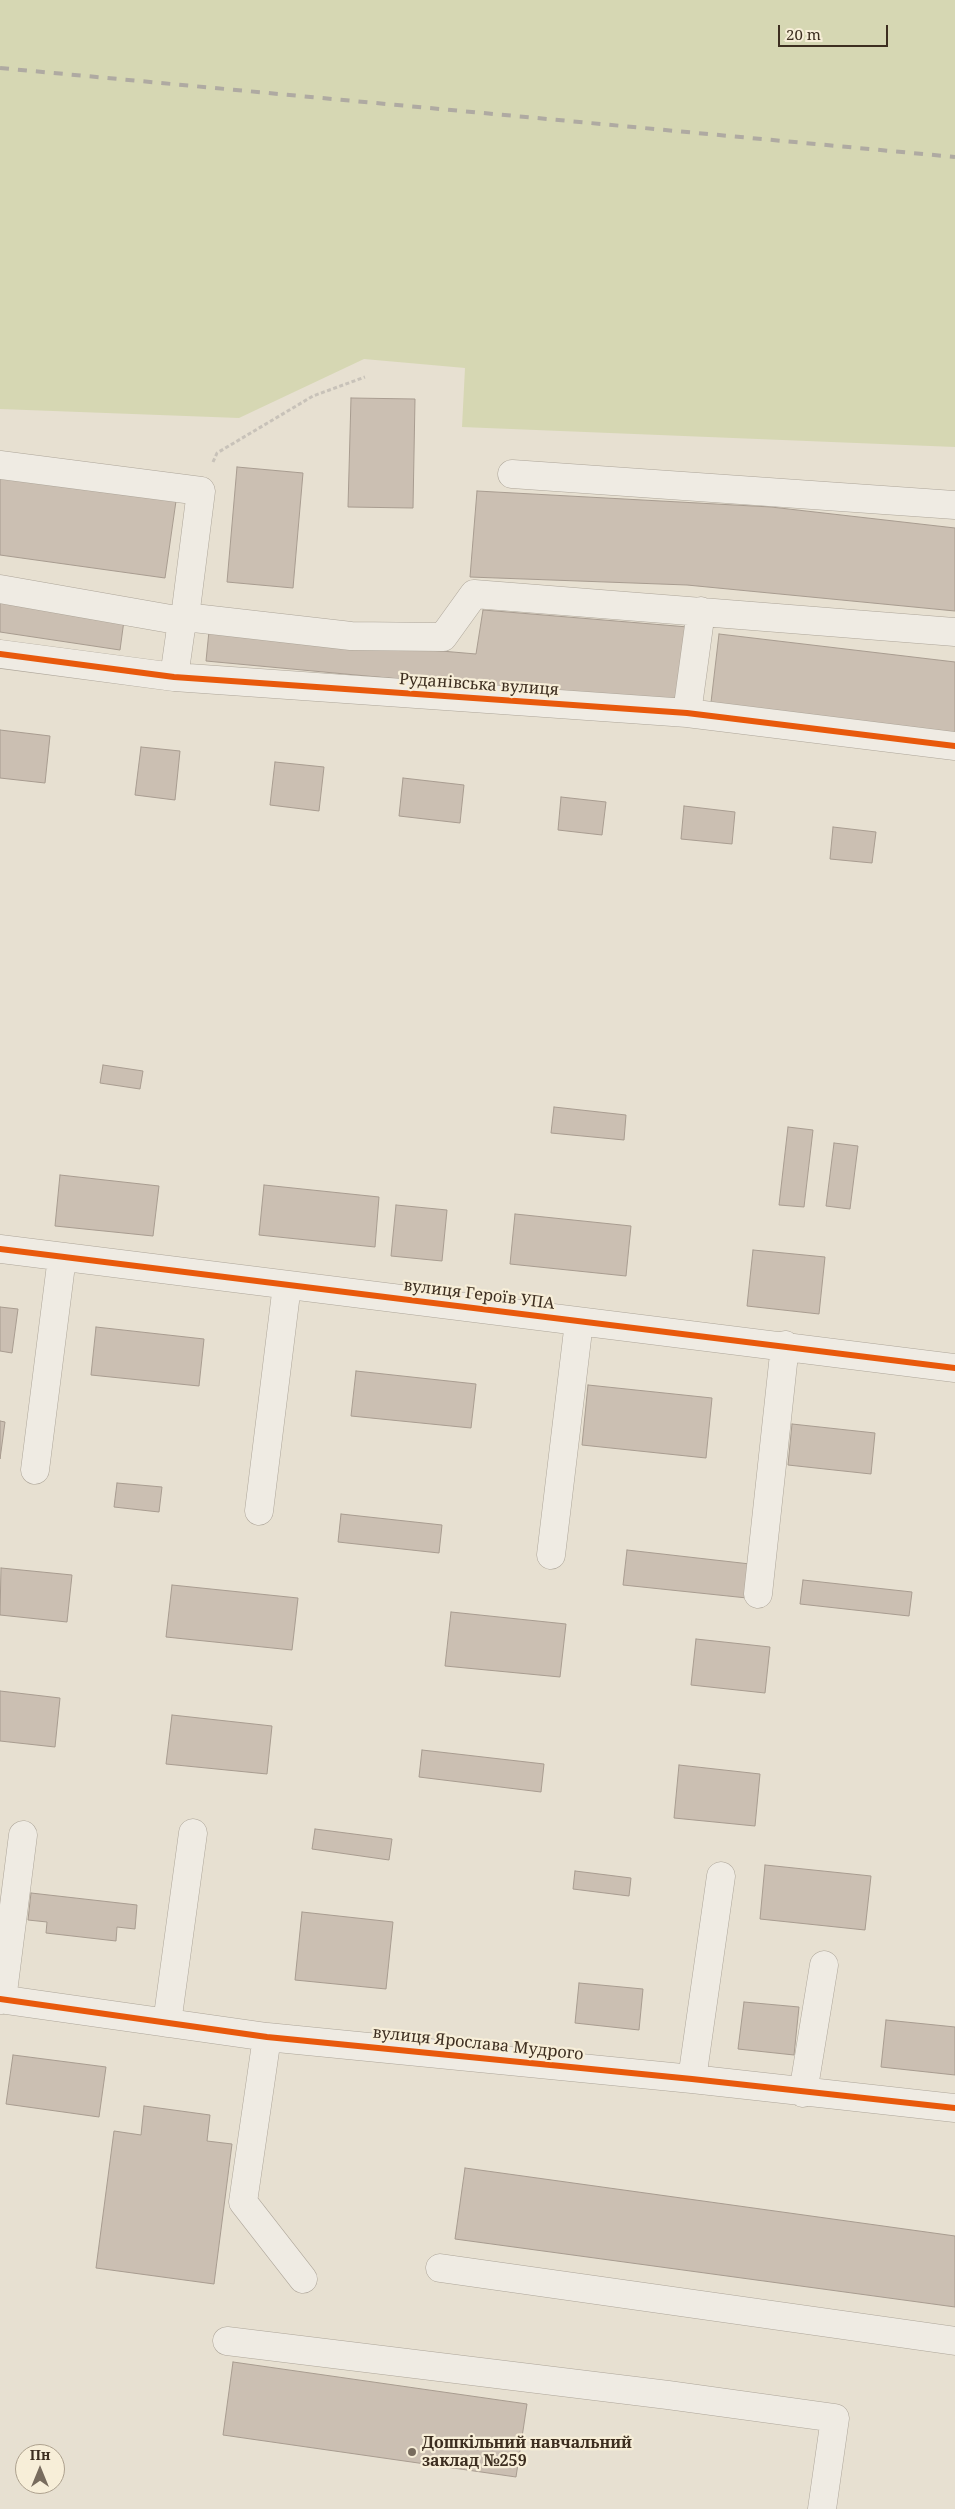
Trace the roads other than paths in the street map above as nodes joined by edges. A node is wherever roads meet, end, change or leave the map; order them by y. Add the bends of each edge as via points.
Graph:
1 (0, 465) edge
2 (512, 474) dead end
3 (955, 505) edge
4 (0, 589) edge
5 (701, 611) junction
6 (184, 619) junction
7 (955, 632) edge
8 (0, 654) edge
9 (174, 677) junction
10 (687, 713) junction
11 (955, 746) edge
12 (0, 1249) edge
13 (62, 1256) junction
14 (287, 1284) junction
15 (579, 1322) junction
16 (785, 1346) junction
17 (955, 1368) edge
18 (35, 1470) dead end
19 (259, 1511) dead end
20 (551, 1555) dead end
21 (758, 1594) dead end
22 (193, 1833) dead end
23 (23, 1835) dead end
24 (721, 1876) dead end
25 (824, 1965) dead end
26 (1, 2000) edge
27 (167, 2023) junction
28 (267, 2037) junction
29 (692, 2079) junction
30 (803, 2093) junction
31 (955, 2108) edge
32 (440, 2268) dead end
33 (303, 2279) dead end
34 (227, 2341) dead end
35 (955, 2341) edge
36 (822, 2509) edge

1 - 6 street via 201,491
2 - 3 street
4 - 6 street
5 - 6 street via 474,594 443,637 351,636
5 - 7 street
5 - 10 street
6 - 9 street
8 - 9 street, Руданівська вулиця
9 - 10 street, Руданівська вулиця
10 - 11 street, Руданівська вулиця
12 - 13 street, вулиця Героїв УПА
13 - 14 street, вулиця Героїв УПА
13 - 18 street
14 - 15 street, вулиця Героїв УПА
14 - 19 street
15 - 16 street, вулиця Героїв УПА
15 - 20 street
16 - 17 street, вулиця Героїв УПА
16 - 21 street
22 - 27 street
23 - 26 street
24 - 29 street
25 - 30 street
26 - 27 street, вулиця Ярослава Мудрого
27 - 28 street, вулиця Ярослава Мудрого
28 - 29 street, вулиця Ярослава Мудрого
28 - 33 street via 244,2202
29 - 30 street, вулиця Ярослава Мудрого
30 - 31 street, вулиця Ярослава Мудрого
32 - 35 street
34 - 36 street via 835,2418

